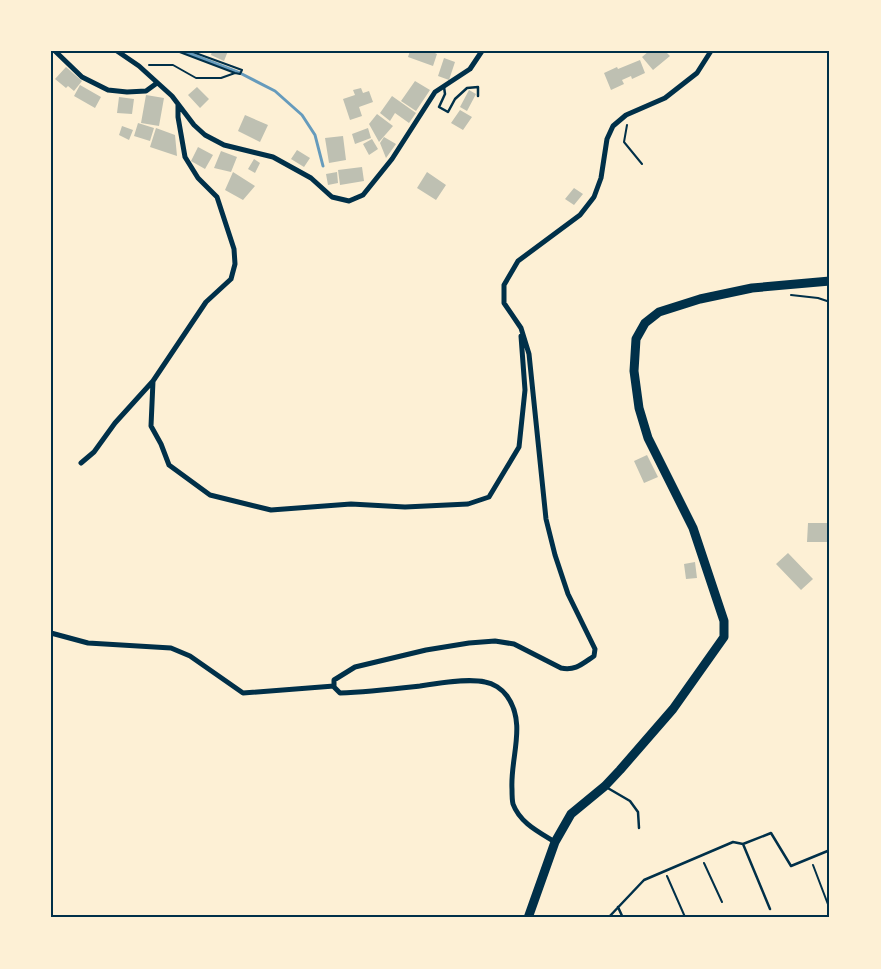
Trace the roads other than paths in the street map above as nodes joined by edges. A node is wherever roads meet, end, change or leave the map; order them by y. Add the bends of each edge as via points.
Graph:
1 (55, 51) edge
2 (117, 51) edge
3 (482, 51) edge
4 (711, 51) edge
5 (157, 83) junction
6 (444, 86) junction
7 (478, 96) dead end
8 (178, 104) junction
9 (830, 281) edge
10 (521, 328) junction
11 (153, 381) junction
12 (81, 463) dead end
13 (51, 633) edge
14 (334, 686) junction
15 (605, 786) junction
16 (639, 828) dead end
17 (555, 842) junction
18 (743, 844) junction
19 (830, 850) edge
20 (618, 907) junction
21 (770, 909) dead end
22 (528, 918) edge
23 (608, 918) edge
24 (623, 918) edge

1 - 5 street via 82,77 108,90 146,91
2 - 5 street
3 - 6 street via 470,69
4 - 10 street via 697,74 665,98 630,113 613,126 594,197 580,215 518,261 504,285 504,303
5 - 8 street
6 - 7 lane via 445,94 439,107 448,112 455,99 467,88 478,87
6 - 8 street via 436,92 392,159 363,195 349,202 332,197 311,178 273,157 224,144 205,135
8 - 11 street via 184,157 198,178 217,197 234,249 235,264 231,279 206,302
9 - 15 main road via 752,288 700,299 659,312 645,324 636,339 634,371 639,408 648,438 693,528 724,621 724,637 673,709
10 - 11 street via 525,390 519,447 490,497 468,504 405,507 351,504 271,510 210,495 169,465 150,426
10 - 14 street via 529,354 546,519 568,594 595,649 594,656 576,669 569,670 514,644 496,641 469,643 355,666 334,680
11 - 12 street via 94,452
13 - 14 street via 88,643 171,648 190,656 243,693
14 - 17 street via 340,693 450,682 486,682 502,690 510,700 518,730 513,804 523,820
15 - 16 lane via 630,801 638,812
15 - 17 main road via 571,814
17 - 22 main road
18 - 19 lane via 771,833 791,866
18 - 20 lane via 733,842 644,880
18 - 21 lane
20 - 23 lane
20 - 24 lane

